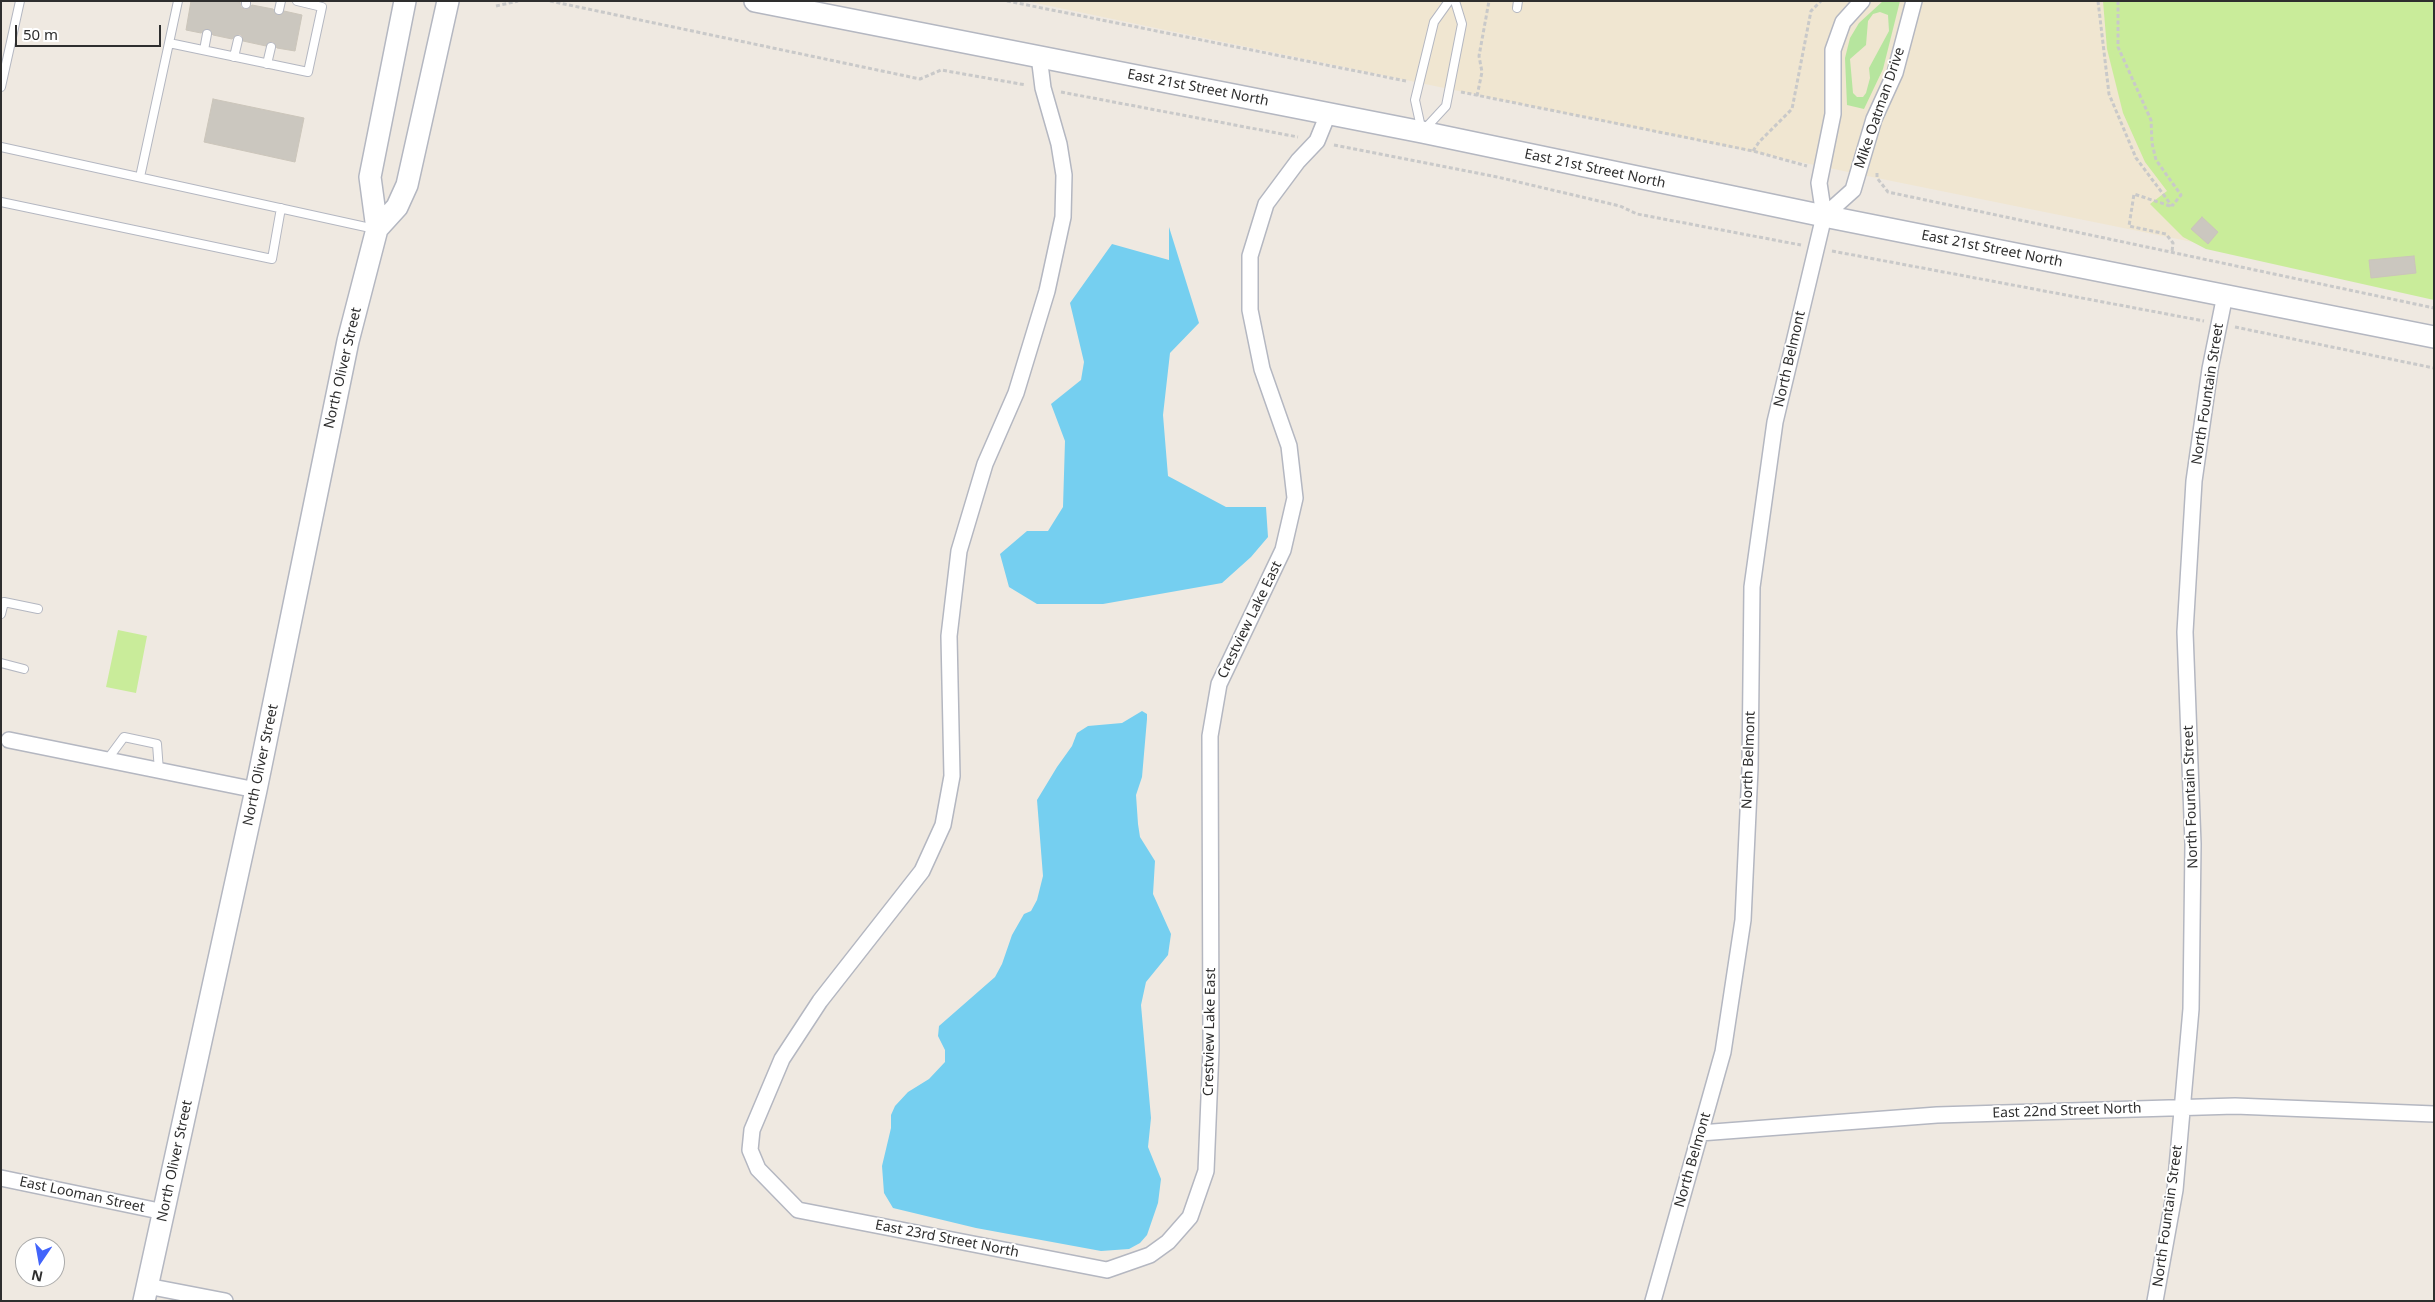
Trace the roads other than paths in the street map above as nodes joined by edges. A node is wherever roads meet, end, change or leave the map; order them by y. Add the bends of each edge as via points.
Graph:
1 (20, 1) edge
2 (178, 1) edge
3 (281, 1) edge
4 (297, 1) edge
5 (405, 1) edge
6 (448, 1) edge
7 (755, 1) edge
8 (1448, 1) edge
9 (1456, 1) edge
10 (1862, 1) edge
11 (1914, 1) edge
12 (279, 10) dead end
13 (207, 34) dead end
14 (238, 40) dead end
15 (169, 43) junction
16 (271, 47) dead end
17 (204, 50) junction
18 (1039, 56) junction
19 (234, 57) junction
20 (267, 64) junction
21 (1, 88) edge
22 (1328, 114) junction
23 (1422, 132) junction
24 (1, 147) edge
25 (140, 177) junction
26 (1, 202) edge
27 (281, 208) junction
28 (1824, 216) junction
29 (377, 229) junction
30 (2225, 295) junction
31 (2434, 337) edge
32 (38, 609) dead end
33 (1, 614) edge
34 (1, 663) edge
35 (24, 669) dead end
36 (9, 740) dead end
37 (107, 760) junction
38 (160, 770) junction
39 (256, 790) junction
40 (2182, 1108) junction
41 (2434, 1114) edge
42 (1700, 1132) junction
43 (1, 1178) edge
44 (164, 1212) junction
45 (1150, 1255) joint
46 (146, 1293) edge
47 (225, 1301) edge
48 (1653, 1301) edge
49 (2155, 1301) edge

1 - 21 lane
2 - 15 lane
3 - 12 lane
4 - 20 lane via 322,6 308,72
5 - 29 main road, North Oliver Street via 370,177
6 - 29 main road, North Oliver Street via 407,185 397,208
7 - 18 main road, East 21st Street North
8 - 23 lane via 1434,22 1415,100
9 - 23 lane via 1462,24 1446,106
10 - 28 street via 1843,22 1833,50 1833,114 1819,183
11 - 28 street, Mike Oatman Drive via 1896,73 1874,119 1854,190
13 - 17 lane
14 - 19 lane
15 - 17 lane
15 - 25 lane
16 - 20 lane
17 - 19 lane
18 - 22 main road, East 21st Street North
18 - 45 street, East 23rd Street North via 1043,88 1060,144 1064,175 1063,217 1046,291 1016,393 986,464 959,551 949,636 952,776 943,826 922,871 820,1001 782,1058 752,1130 750,1150 758,1169 798,1210 1106,1270
19 - 20 lane
22 - 23 main road, East 21st Street North
22 - 45 street, Crestview Lake East via 1317,141 1266,204 1250,256 1250,310 1262,369 1289,446 1295,498 1283,550 1219,684 1210,736 1212,1037 1206,1171 1190,1217 1168,1242
23 - 28 main road, East 21st Street North
24 - 25 lane
25 - 27 lane
26 - 27 lane via 272,259
27 - 29 lane
28 - 30 main road, East 21st Street North
28 - 42 street, North Belmont via 1775,422 1752,588 1750,769 1743,920 1723,1052
29 - 39 main road, North Oliver Street via 344,359
30 - 31 main road, East 21st Street North
30 - 40 street, North Fountain Street via 2210,369 2194,481 2185,632 2193,854 2191,1010
32 - 33 lane via 4,602
34 - 35 lane
36 - 37 street
37 - 38 street
37 - 38 lane via 124,737 157,744
38 - 39 street
39 - 44 main road, North Oliver Street
40 - 41 street, East 22nd Street North via 2235,1106
40 - 42 street, East 22nd Street North via 1937,1115
40 - 49 street, North Fountain Street via 2175,1190
42 - 48 street, North Belmont
43 - 44 street, East Looman Street
44 - 46 main road, North Oliver Street
46 - 47 street

